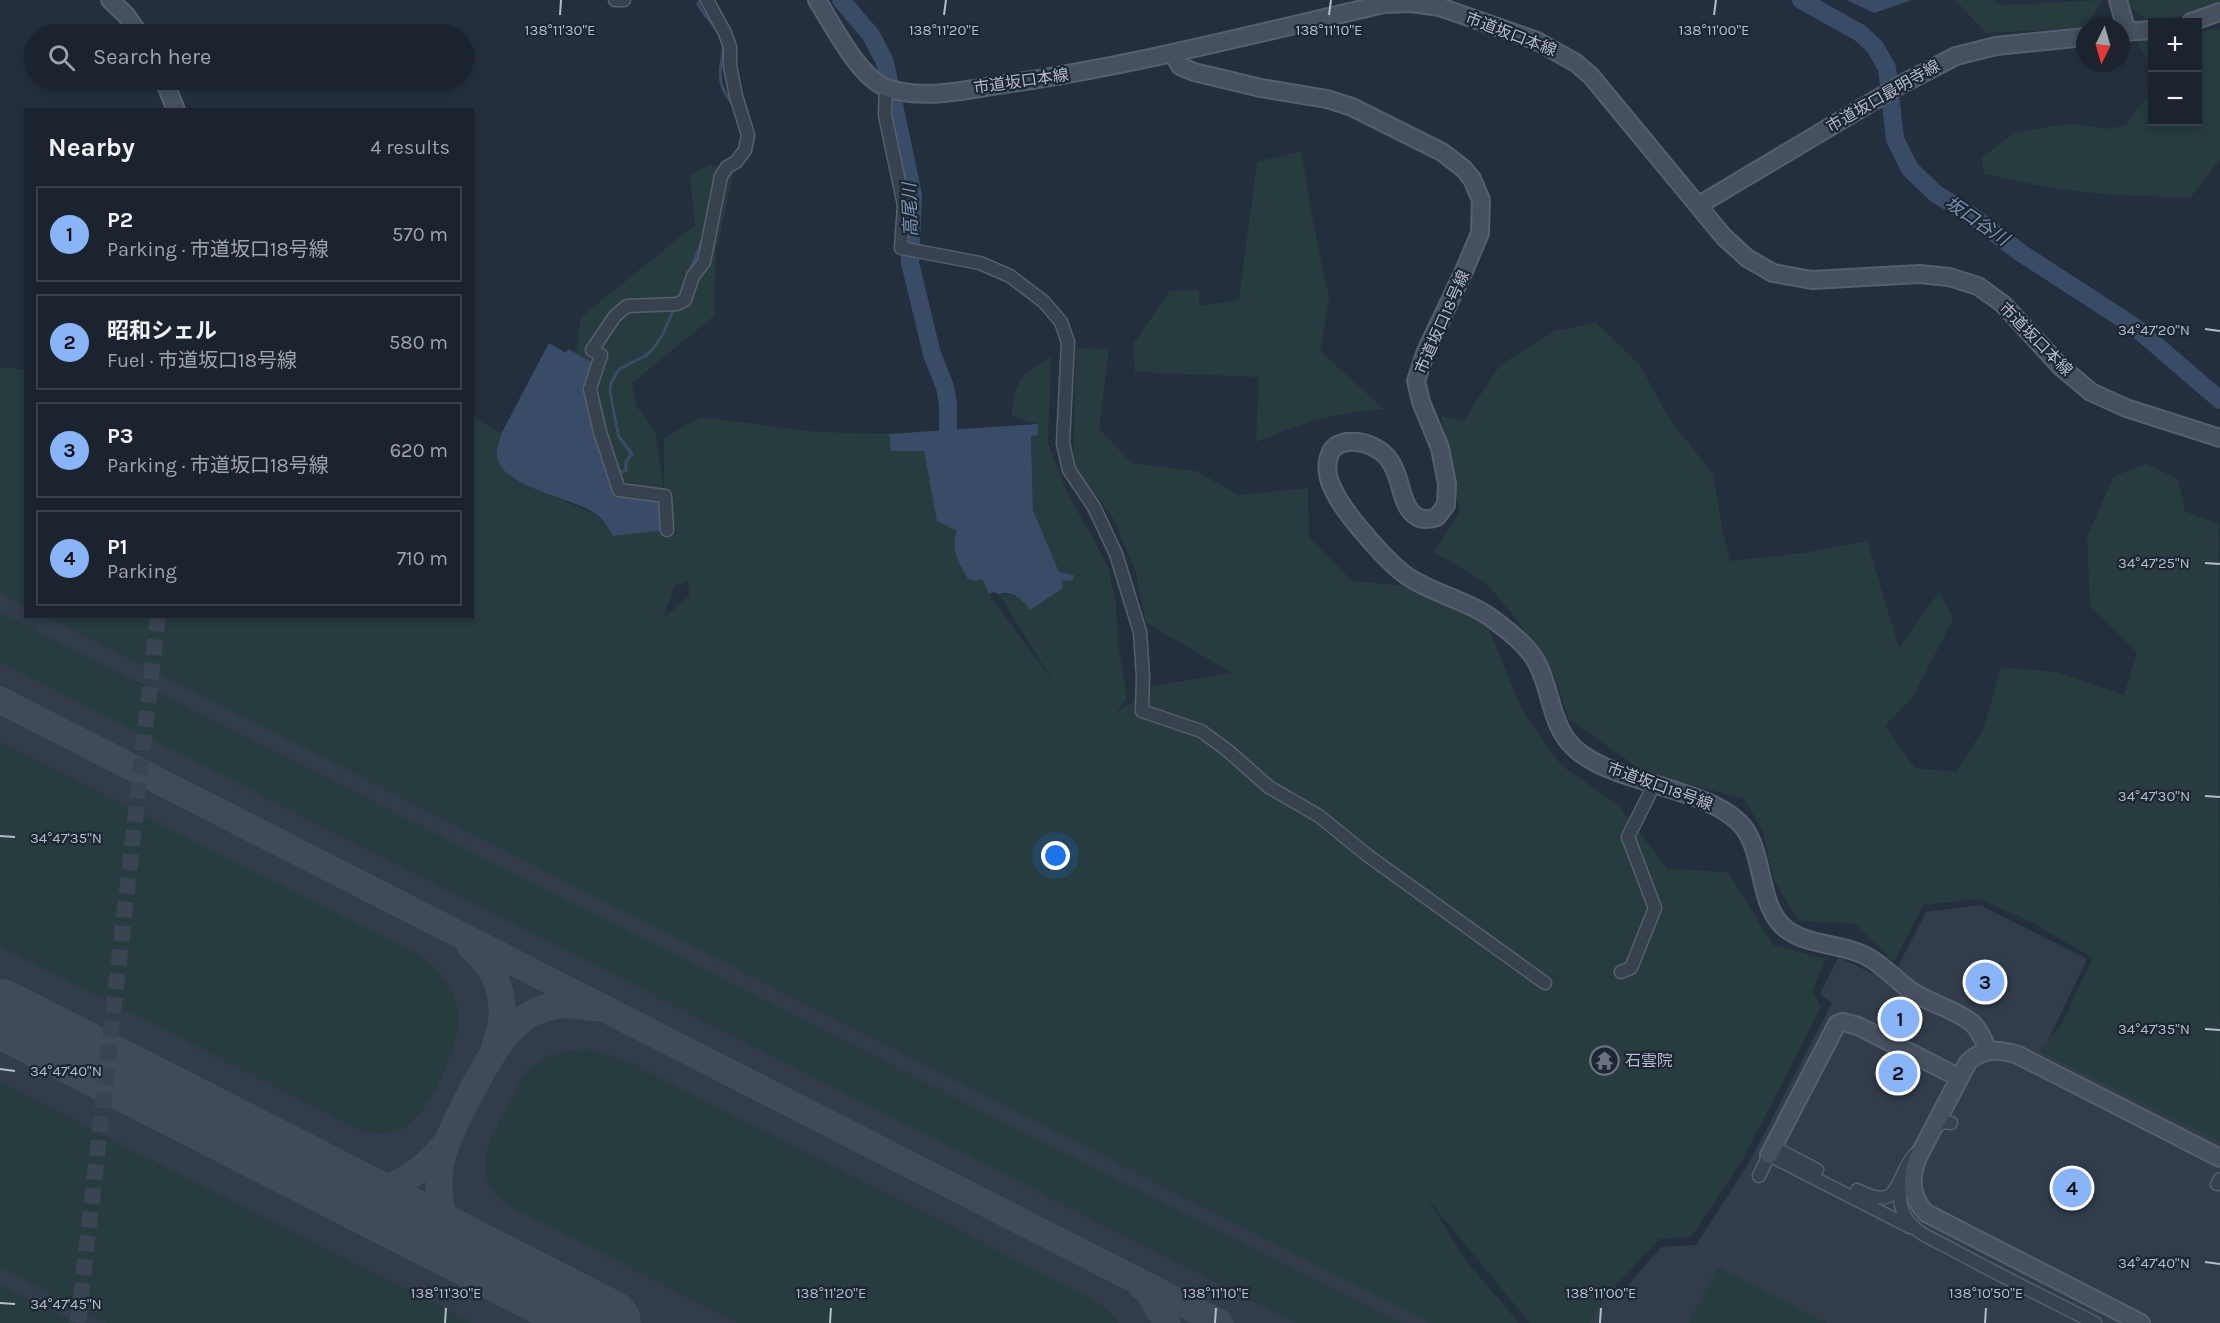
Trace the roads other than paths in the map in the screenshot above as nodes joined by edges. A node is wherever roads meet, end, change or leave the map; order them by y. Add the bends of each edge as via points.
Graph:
1 (110, 0) edge
2 (615, 0) edge
3 (624, 0) edge
4 (707, 0) edge
5 (817, 0) edge
6 (2118, 0) edge
7 (2220, 12) edge
8 (2121, 18) edge
9 (2202, 18) edge
10 (132, 24) edge
11 (2148, 30) edge
12 (2130, 32) edge
13 (2076, 38) edge
14 (1173, 53) junction
15 (886, 88) junction
16 (168, 90) edge
17 (175, 108) edge
18 (1699, 205) junction
19 (2220, 438) edge
20 (667, 530) dead end
21 (1654, 785) junction
22 (1622, 972) dead end
23 (1545, 983) dead end
24 (1988, 1051) junction
25 (1958, 1077) junction
26 (1951, 1123) dead end
27 (1928, 1136) junction
28 (1771, 1151) junction
29 (2220, 1158) edge
30 (1759, 1176) dead end
31 (1902, 1178) junction
32 (1925, 1234) junction
33 (2095, 1323) edge
34 (2141, 1323) edge

1 - 10 street
2 - 3 street
4 - 20 street via 730,47 736,96 748,135 745,150 721,176 704,262 693,276 685,300 677,304 627,306 615,316 592,350 601,355 590,389 619,490 665,496
5 - 15 street, 市道坂口本線 via 858,66
6 - 8 street
7 - 9 street
11 - 12 street
13 - 18 street, 市道坂口最明寺線 via 1996,46 1956,56
14 - 15 street, 市道坂口本線 via 1062,76 954,91 920,93
14 - 18 street, 市道坂口本線 via 1384,4 1440,7 1537,41 1576,63
14 - 21 street, 市道坂口18号線 via 1180,66 1194,72 1353,107 1442,152 1472,179 1481,200 1480,233 1416,381 1442,456 1447,484 1443,512 1431,519 1416,516 1394,465 1384,453 1365,444 1348,442 1333,448 1328,477 1344,508 1396,568 1486,614 1528,650 1542,673 1557,723 1576,750 1599,765
15 - 23 street via 885,115 904,205 902,248 980,263 1010,276 1044,302 1061,322 1068,342 1063,443 1069,470 1094,507 1116,554 1137,621 1142,711 1201,731 1269,787 1319,816
16 - 17 street
18 - 19 street, 市道坂口本線 via 1724,237 1773,273 1812,280 1920,274 1978,286 2003,304 2061,367 2091,392 2126,408
21 - 22 street via 1628,837 1655,908 1631,968
21 - 24 street, 市道坂口18号線 via 1720,808 1743,827 1756,854 1774,915 1782,926 1810,941 1867,956 1913,992 1972,1023
24 - 25 street via 1974,1057
24 - 29 street via 2018,1055
25 - 27 street
25 - 28 street via 1858,1026 1837,1024
26 - 27 street via 1938,1124
27 - 31 street
27 - 34 street via 1912,1176 1914,1196 1926,1213
28 - 30 street
28 - 31 street via 1876,1199 1893,1193
28 - 32 street
31 - 32 street via 1899,1196 1903,1213
32 - 33 street

